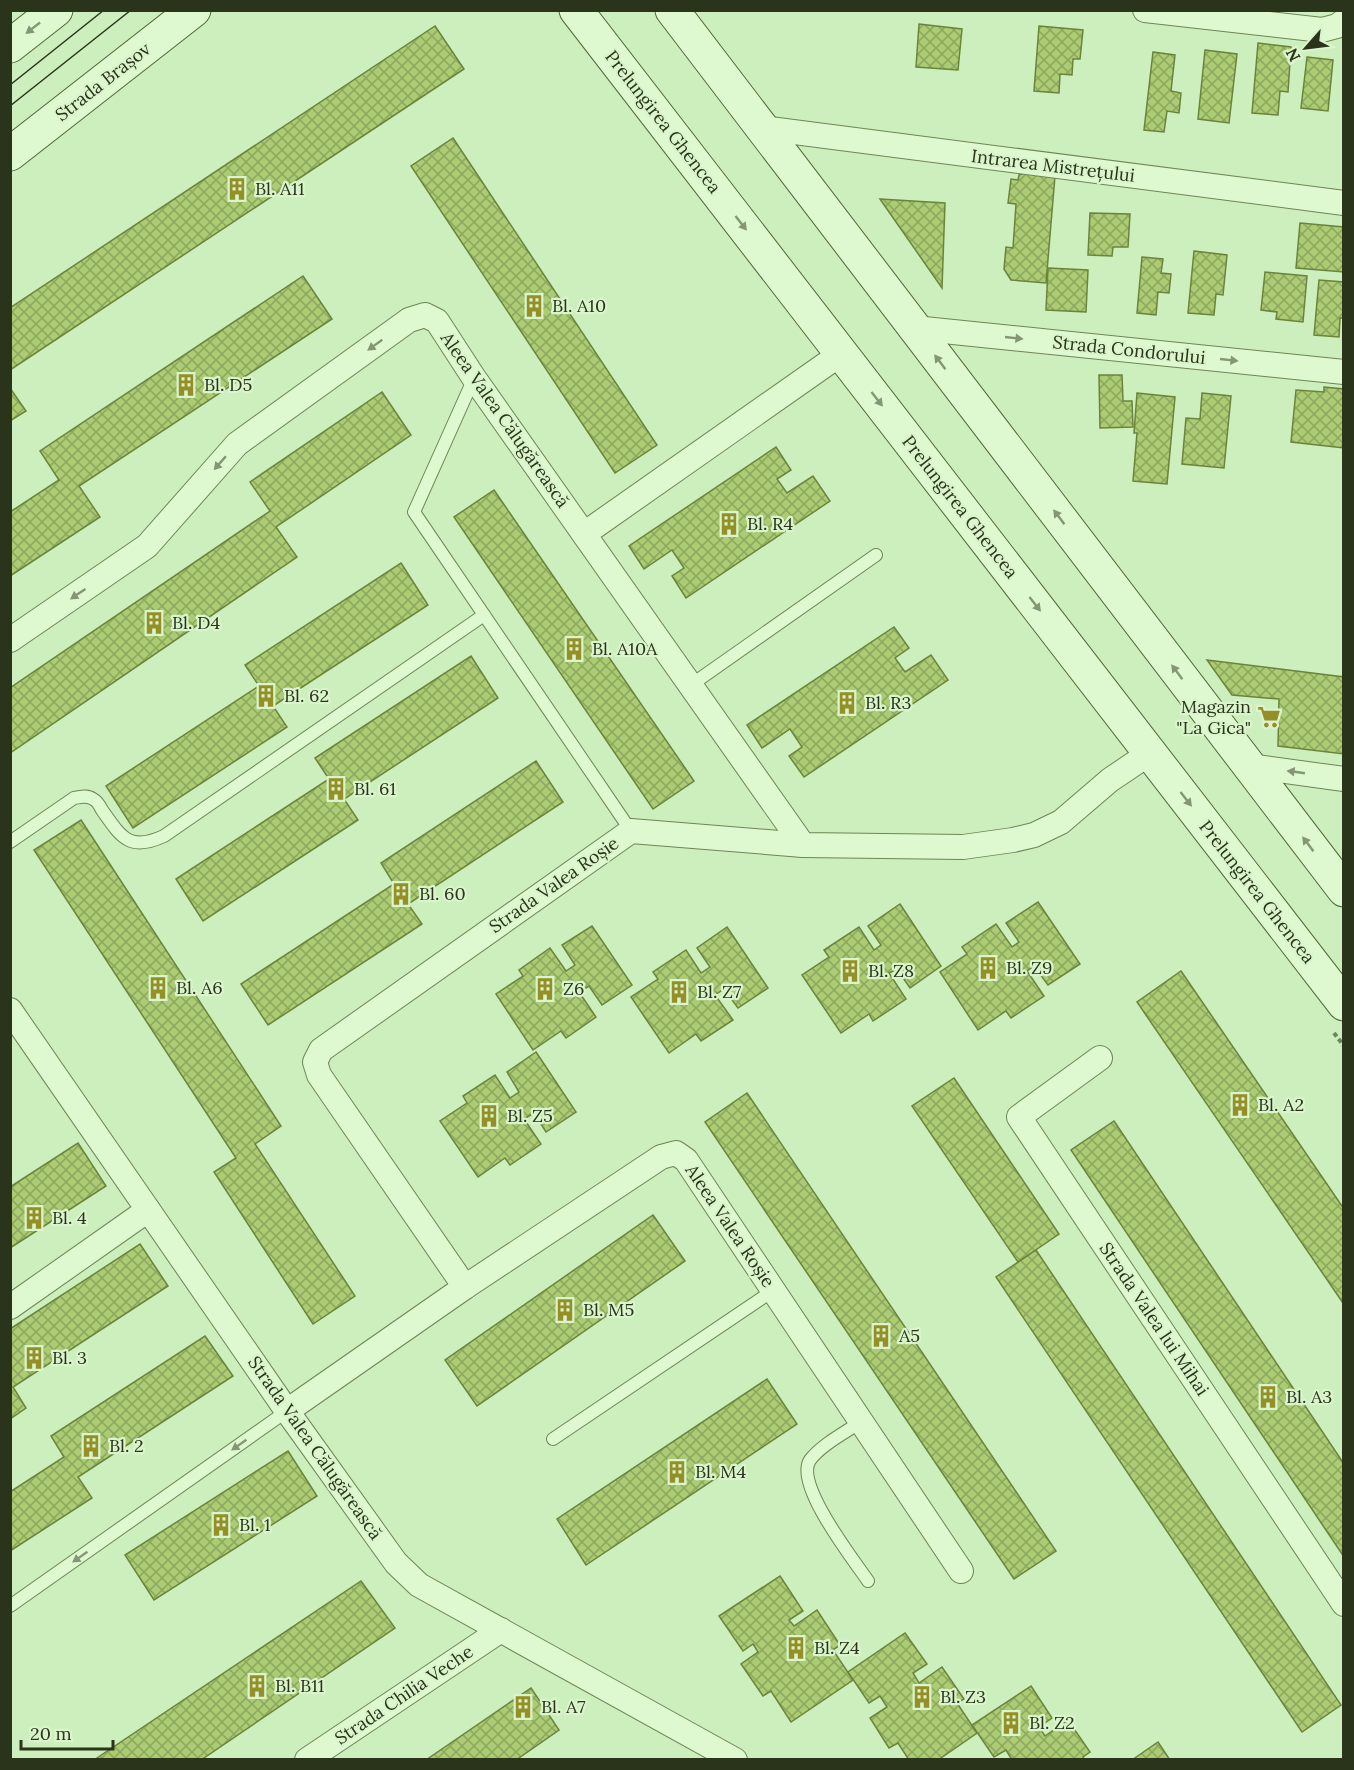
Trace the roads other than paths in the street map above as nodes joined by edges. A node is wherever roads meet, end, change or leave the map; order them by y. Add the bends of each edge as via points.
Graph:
1 (56, 10) edge
2 (194, 10) edge
3 (576, 10) edge
4 (672, 10) edge
5 (1145, 10) edge
6 (1344, 21) edge
7 (10, 46) edge
8 (762, 128) junction
9 (10, 154) edge
10 (1344, 203) edge
11 (915, 328) junction
12 (842, 353) junction
13 (1344, 372) edge
14 (474, 378) junction
15 (584, 534) junction
16 (876, 555) dead end
17 (484, 615) junction
18 (10, 640) edge
19 (690, 685) junction
20 (1150, 753) junction
21 (1249, 766) junction
22 (1344, 778) edge
23 (631, 831) junction
24 (10, 842) edge
25 (803, 845) junction
26 (1344, 890) edge
27 (1343, 1003) edge
28 (10, 1010) edge
29 (1100, 1058) dead end
30 (148, 1209) junction
31 (465, 1287) junction
32 (774, 1290) junction
33 (10, 1307) edge
34 (287, 1411) junction
35 (862, 1421) junction
36 (553, 1439) dead end
37 (961, 1571) dead end
38 (868, 1581) dead end
39 (1344, 1604) edge
40 (10, 1606) edge
41 (501, 1630) junction
42 (307, 1760) edge
43 (735, 1760) edge

1 -> 7 main road
2 - 9 main road, Strada Brașov
3 -> 12 main road, Prelungirea Ghencea
4 - 8 main road
5 - 6 street via 1322,30
8 - 10 street, Intrarea Mistrețului
8 - 11 main road
11 -> 13 street, Strada Condorului
21 -> 11 main road
12 - 15 street
12 -> 20 main road, Prelungirea Ghencea
14 - 15 street, Aleea Valea Călugărească
14 - 17 lane via 414,512
14 -> 18 street, Aleea Valea Călugărească via 437,321 425,315 409,320 237,444 147,546
15 - 19 street, Aleea Valea Călugărească
16 - 19 lane
17 - 23 lane
17 - 24 lane via 164,836 149,843 133,842 119,835 95,799 85,796 74,798
19 - 25 street, Aleea Valea Călugărească
20 - 25 street, Strada Valea Roșie via 1110,780 1061,822 1034,835 963,847
20 -> 27 main road, Prelungirea Ghencea
22 -> 21 street
26 -> 21 main road
23 - 25 street, Strada Valea Roșie
23 - 31 street, Strada Valea Roșie via 321,1050 315,1062 319,1075
28 - 30 street, Strada Valea Călugărească
29 - 39 street, Strada Valea lui Mihai via 1020,1117
30 - 33 street
30 - 34 street, Strada Valea Călugărească
31 - 32 street, Aleea Valea Roșie via 661,1157 676,1153 686,1160
31 - 34 street, Aleea Valea Roșie
32 - 35 street, Aleea Valea Roșie
32 - 36 lane
34 -> 40 lane
34 - 41 street, Strada Valea Călugărească via 396,1563 420,1584
35 - 37 street, Aleea Valea Roșie
35 - 38 lane via 818,1452 808,1463 807,1479 815,1502
41 - 42 street, Strada Chilia Veche
41 - 43 street, Strada Valea Călugărească

